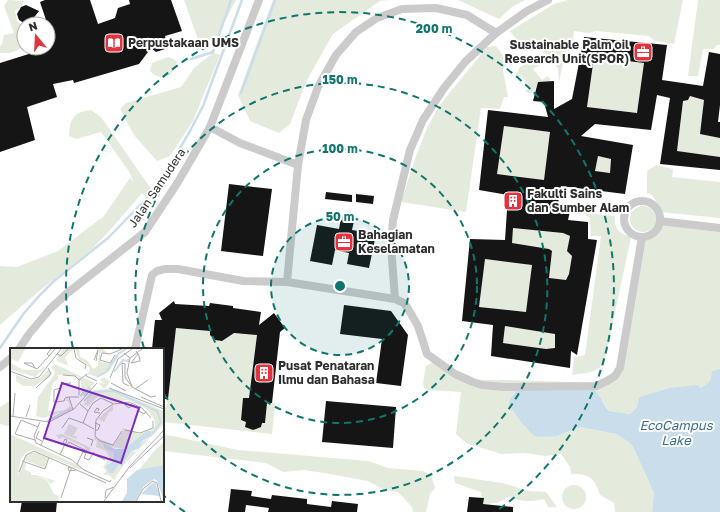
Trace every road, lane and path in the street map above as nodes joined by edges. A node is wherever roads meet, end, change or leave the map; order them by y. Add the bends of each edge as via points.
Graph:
1 (259, 0) edge
2 (548, 0) edge
3 (496, 33) junction
4 (210, 127) junction
5 (298, 165) junction
6 (660, 221) junction
7 (720, 228) edge
8 (642, 237) junction
9 (287, 282) junction
10 (395, 299) junction
11 (20, 348) edge
12 (135, 348) edge
13 (10, 359) edge
14 (0, 367) edge

1 - 4 street, Jalan Samudera
2 - 3 street
3 - 5 street via 467,15 436,8 402,9 377,18 356,32 336,54 318,87 306,120
3 - 10 street via 465,62 444,88 423,120 410,150 393,220 391,245
4 - 5 street via 240,143
4 - 11 street, Jalan Samudera via 145,232 65,295 29,334
5 - 9 street
6 - 7 street
6 - 8 street via 656,231
6 - 8 street via 658,211 650,203 639,201 630,206 624,215 626,227 630,232
8 - 10 street via 620,368 615,376 596,386 504,387 465,379 427,354 418,326 407,307
9 - 10 street
9 - 12 street via 243,281 178,269 157,271 152,275
13 - 14 street

